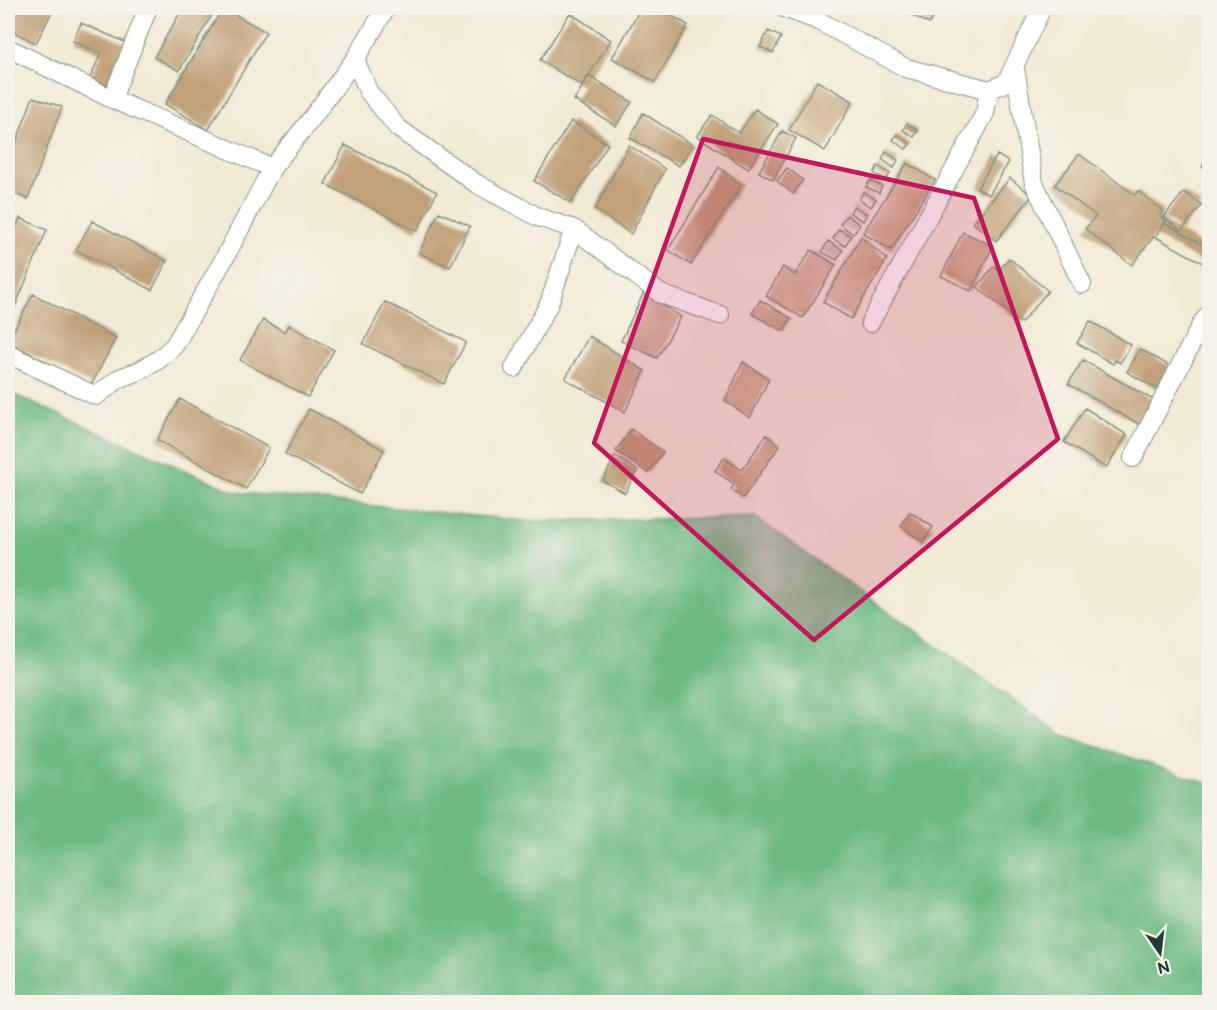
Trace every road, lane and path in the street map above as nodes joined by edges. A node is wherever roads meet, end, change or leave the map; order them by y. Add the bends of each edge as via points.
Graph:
1 (148, 8) edge
2 (386, 8) edge
3 (784, 8) edge
4 (1042, 8) edge
5 (8, 48) edge
6 (355, 59) junction
7 (1015, 68) junction
8 (989, 90) junction
9 (112, 99) junction
10 (272, 168) junction
11 (574, 229) junction
12 (1082, 284) dead end
13 (1209, 313) edge
14 (720, 315) dead end
15 (870, 323) dead end
16 (8, 354) edge
17 (514, 368) dead end
18 (1133, 458) dead end

1 - 9 street
2 - 6 street
3 - 8 street via 817,20 906,68
4 - 7 street
5 - 9 street
6 - 10 street
6 - 11 street via 368,91 398,128 477,184 538,217
7 - 8 street via 1006,83
7 - 12 street via 1034,183
8 - 15 street via 985,113
9 - 10 street
10 - 16 street via 174,346 158,360 120,378 96,396
11 - 14 street via 661,294
11 - 17 street via 549,304
13 - 18 street

